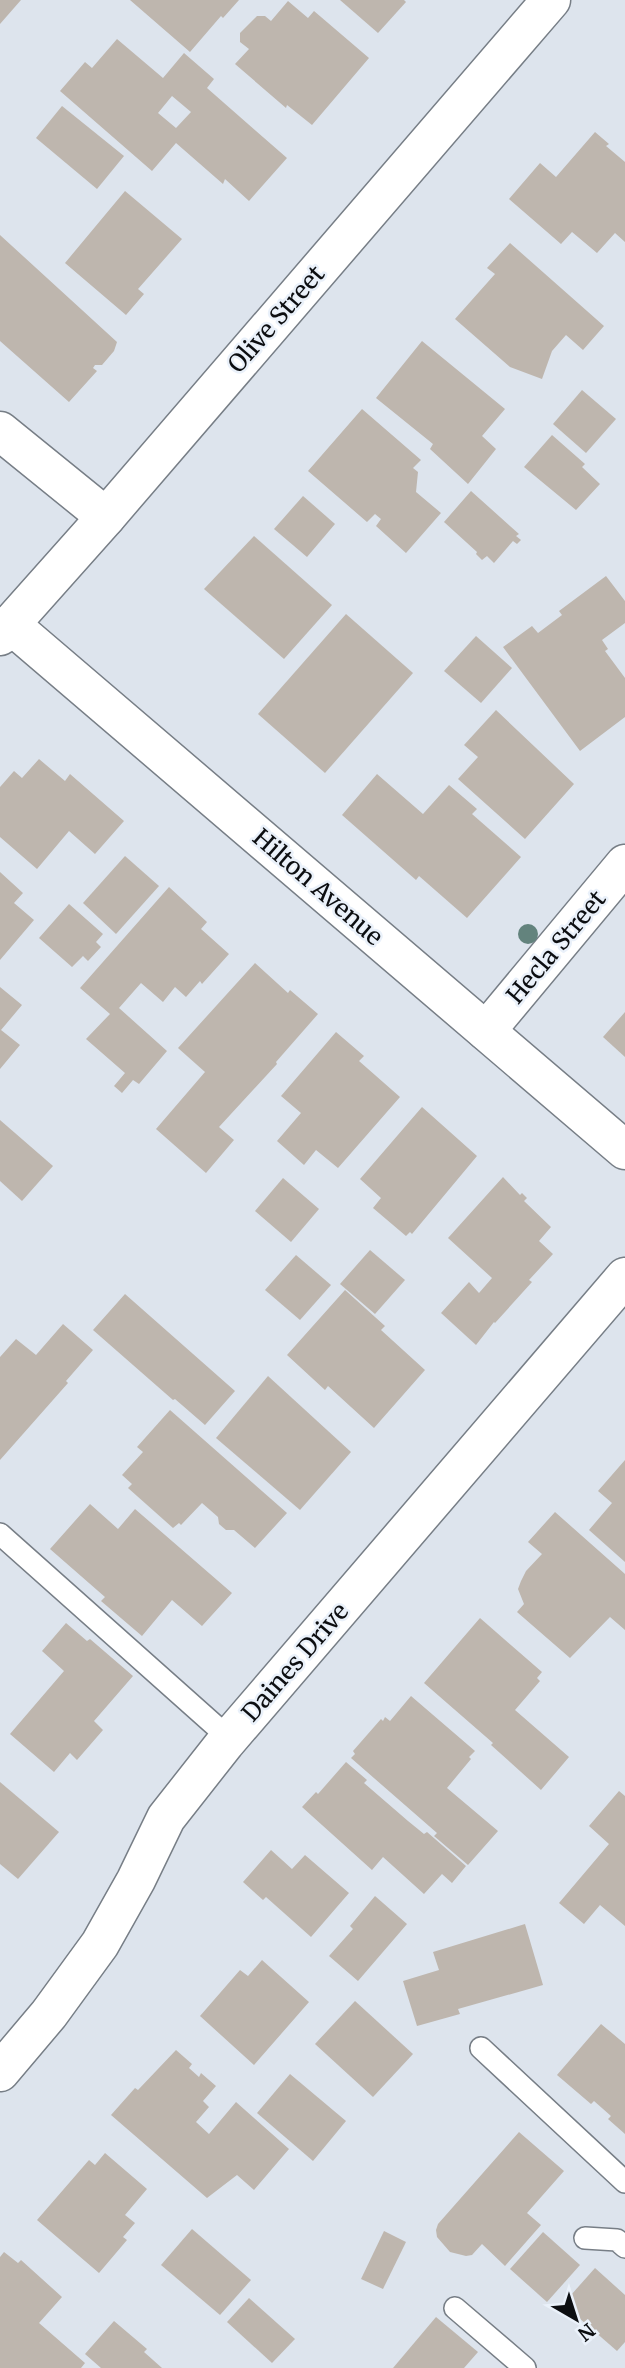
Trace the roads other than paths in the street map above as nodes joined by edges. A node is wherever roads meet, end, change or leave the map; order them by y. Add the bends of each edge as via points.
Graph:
1 (551, 0) edge
2 (0, 431) edge
3 (106, 517) junction
4 (5, 630) edge
5 (625, 864) edge
6 (486, 1031) junction
7 (625, 1150) edge
8 (625, 1277) edge
9 (0, 1534) edge
10 (229, 1738) junction
11 (481, 2048) dead end
12 (0, 2071) edge
13 (625, 2182) edge
14 (585, 2238) dead end
15 (625, 2247) edge
16 (455, 2308) dead end
17 (525, 2368) edge

1 - 3 street, Olive Street
2 - 3 street
3 - 4 street, Olive Street
4 - 6 street, Hilton Avenue
5 - 6 street, Hecla Street
6 - 7 street, Hilton Avenue
8 - 10 street, Daines Drive
9 - 10 lane
10 - 12 street, Daines Drive via 166,1818 100,1944
11 - 13 lane
14 - 15 lane via 617,2240
16 - 17 lane

